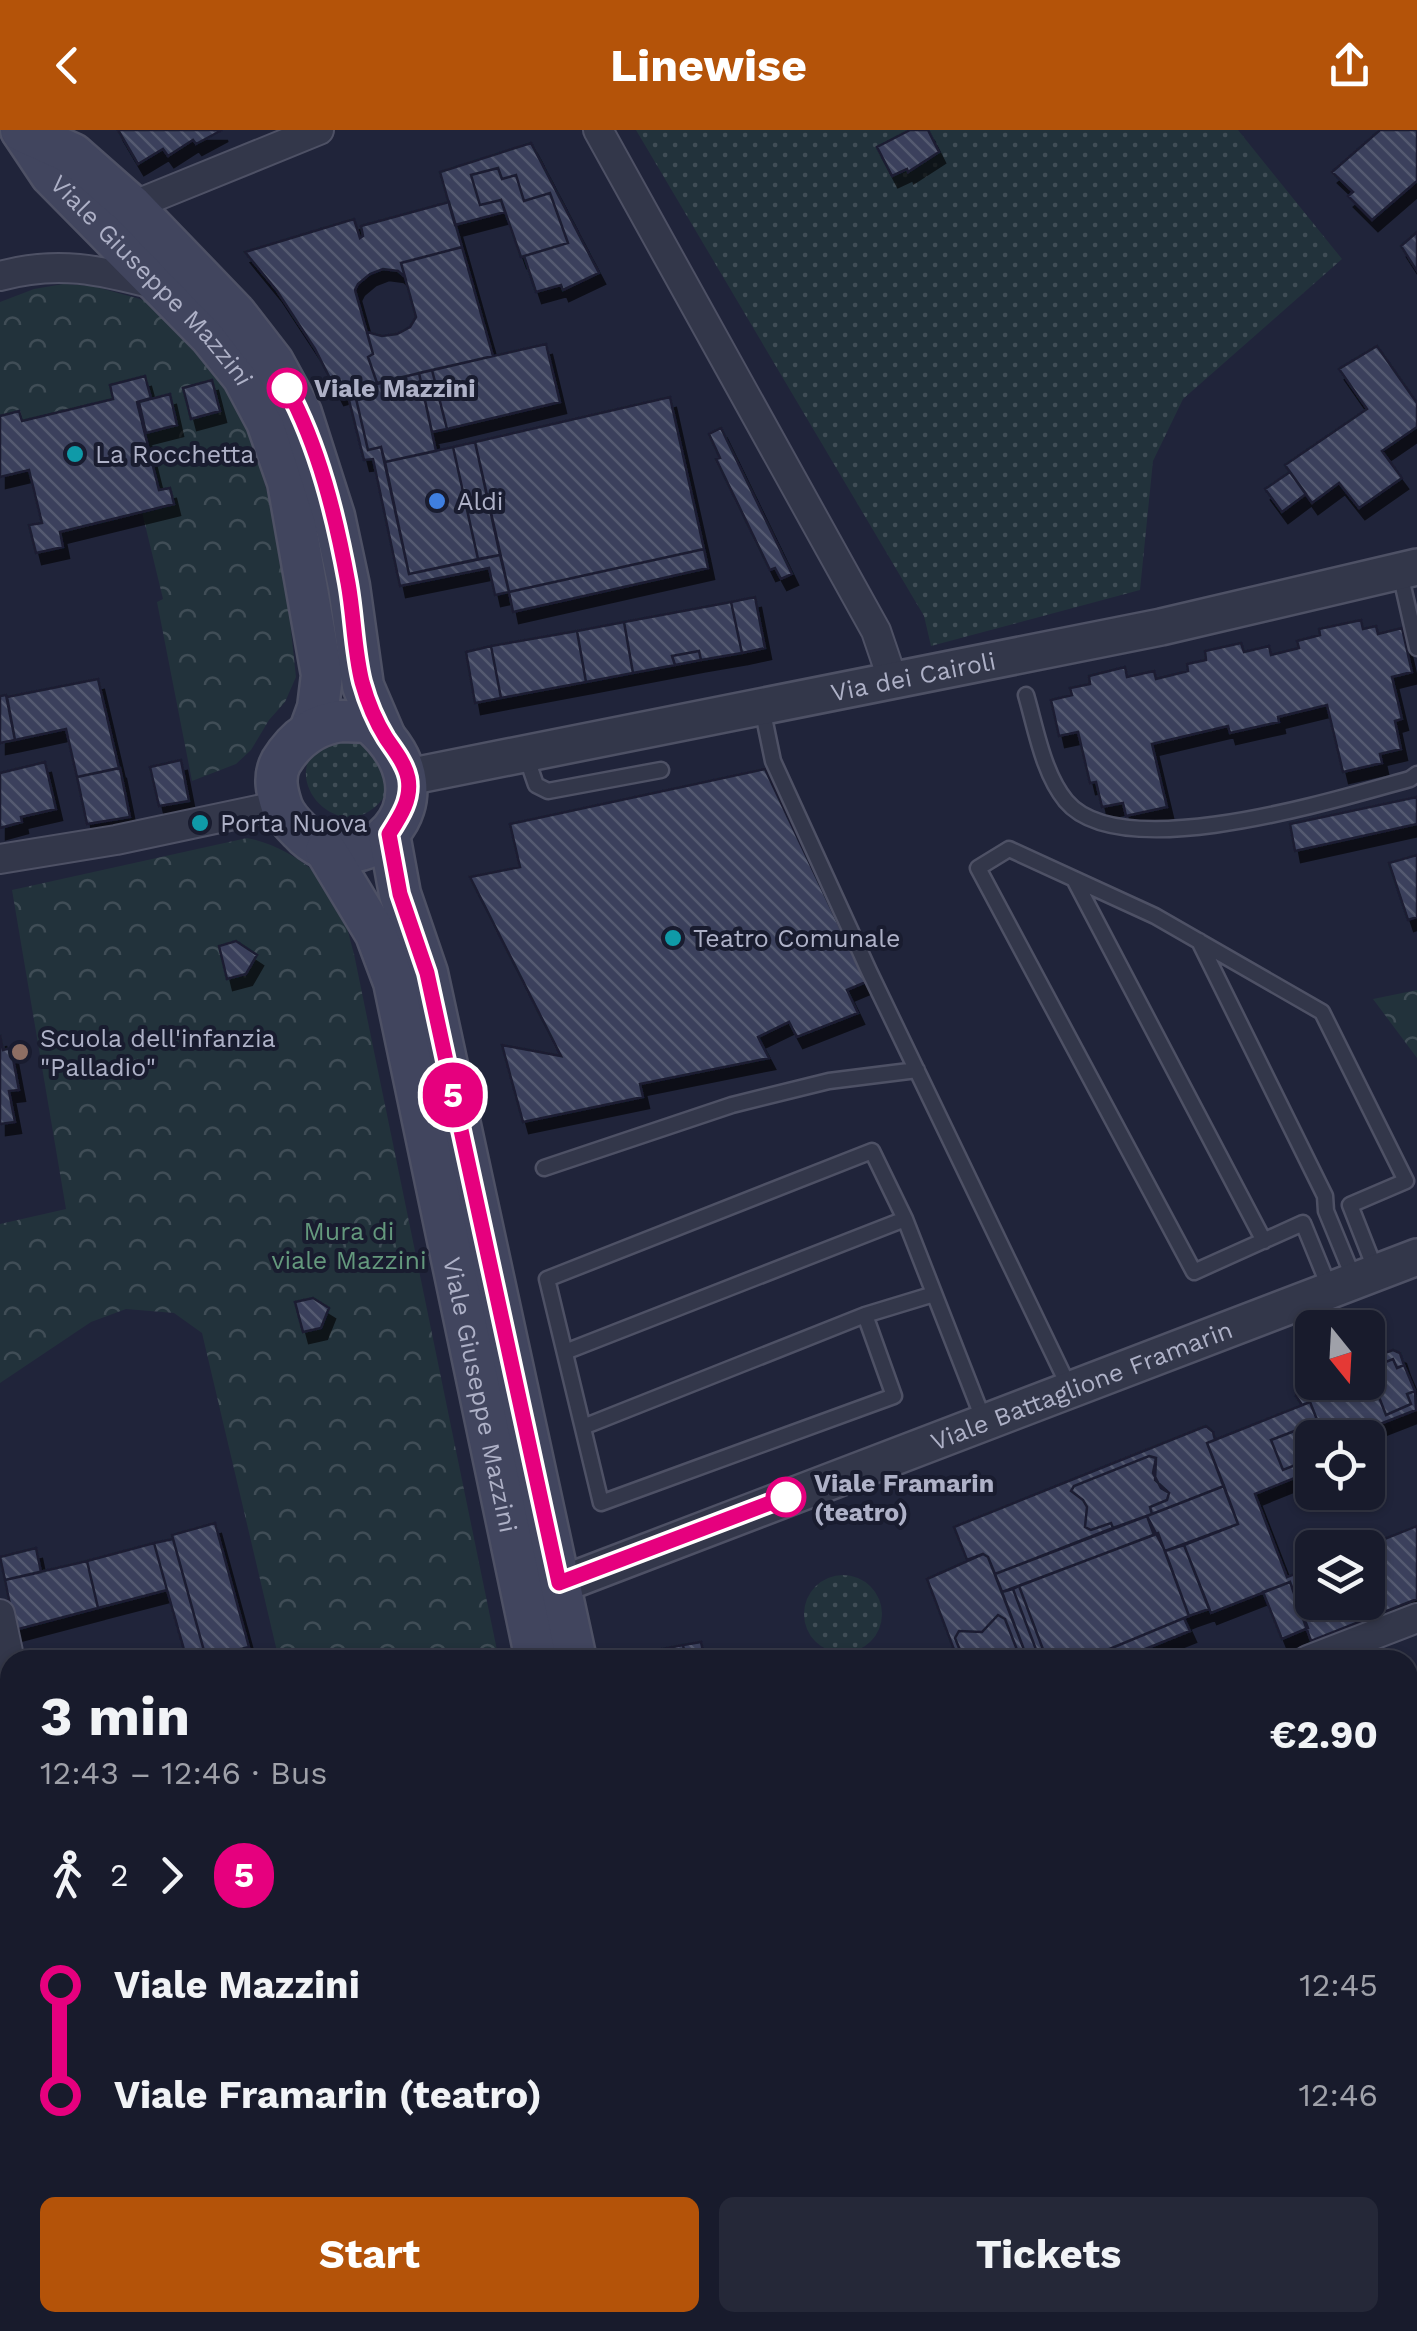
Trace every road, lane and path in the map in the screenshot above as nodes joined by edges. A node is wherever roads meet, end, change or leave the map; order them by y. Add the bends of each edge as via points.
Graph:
1 (22, 130) edge
2 (319, 130) edge
3 (598, 130) edge
4 (132, 206) junction
5 (0, 276) edge
6 (157, 285) junction
7 (1408, 570) edge
8 (1417, 648) edge
9 (892, 678) junction
10 (1026, 695) dead end
11 (762, 707) junction
12 (310, 730) junction
13 (384, 735) junction
14 (526, 753) junction
15 (661, 770) dead end
16 (1417, 774) edge
17 (408, 776) junction
18 (282, 805) junction
19 (389, 834) junction
20 (326, 850) junction
21 (0, 859) edge
22 (1074, 878) junction
23 (1198, 940) junction
24 (917, 1070) junction
25 (544, 1168) dead end
26 (905, 1219) junction
27 (1264, 1241) junction
28 (1417, 1257) edge
29 (1354, 1280) junction
30 (934, 1294) junction
31 (865, 1315) junction
32 (565, 1352) junction
33 (1070, 1390) junction
34 (984, 1422) junction
35 (583, 1427) junction
36 (541, 1589) junction
37 (0, 1614) edge
38 (1417, 1618) edge
39 (8, 1650) edge
40 (537, 1650) edge
41 (571, 1650) edge
42 (1358, 1650) edge

1 - 4 main road, Viale Giuseppe Mazzini via 73,154
1 - 6 main road, Viale Giuseppe Mazzini via 51,175
2 - 4 street
3 - 9 street via 876,631
4 - 13 main road, Viale Giuseppe Mazzini via 235,314 273,362 301,414 334,516 363,686
5 - 6 street via 34,266 88,268
6 - 12 main road, Viale Giuseppe Mazzini via 243,377 288,482 322,675
7 - 8 lane
7 - 9 street, Via dei Cairoli via 1161,627
9 - 11 street, Via dei Cairoli
10 - 16 lane via 1067,802 1110,828 1204,827 1350,796
11 - 14 street, Via dei Cairoli
11 - 24 lane via 773,761
12 - 13 main road via 357,721
12 - 18 main road via 280,765
13 - 17 main road
14 - 15 lane via 536,786 548,792
14 - 17 street, Via dei Cairoli
17 - 19 main road via 402,814
18 - 20 main road via 306,838
18 - 21 street
19 - 20 main road via 358,851
19 - 36 main road, Viale Giuseppe Mazzini via 400,894 427,973
20 - 36 main road, Viale Giuseppe Mazzini via 376,934 394,982
22 - 23 lane
22 - 27 lane
22 - 27 lane via 1009,849 978,868 1194,1272
23 - 29 lane via 1325,1196
23 - 29 lane via 1322,1012 1406,1181 1350,1205
24 - 25 lane via 829,1081 748,1101
24 - 33 lane
26 - 30 lane
26 - 32 lane
26 - 32 lane via 872,1151 547,1279
27 - 29 lane via 1303,1223
28 - 29 street, Viale Battaglione Framarin
29 - 33 street, Viale Battaglione Framarin
30 - 31 lane
30 - 34 lane
31 - 35 lane
31 - 35 lane via 894,1396 601,1502
32 - 35 lane
33 - 34 street, Viale Battaglione Framarin
34 - 36 street, Viale Battaglione Framarin
36 - 40 main road, Viale Giuseppe Mazzini
36 - 41 main road, Viale Giuseppe Mazzini
37 - 39 street
38 - 42 street

